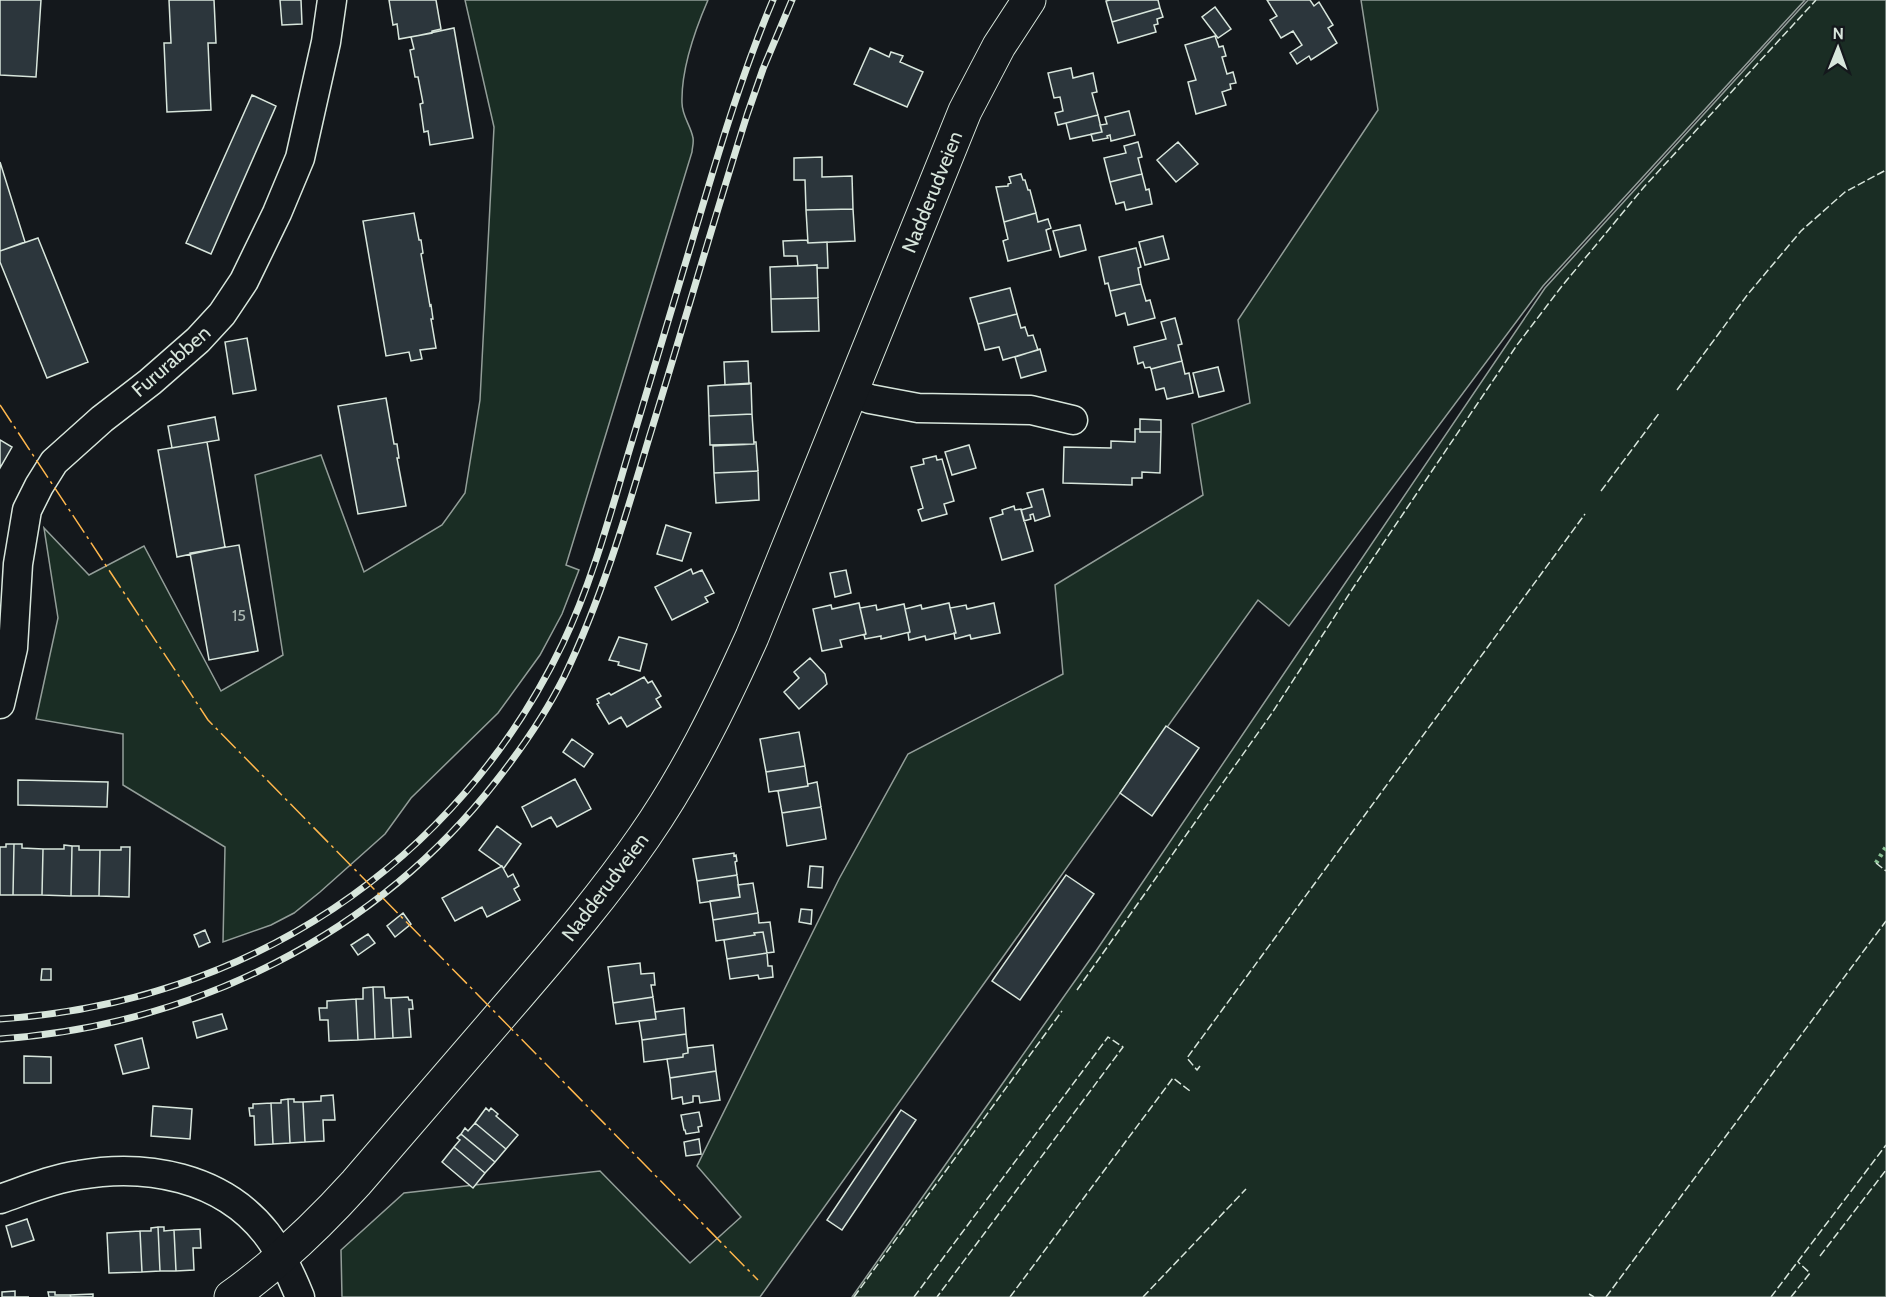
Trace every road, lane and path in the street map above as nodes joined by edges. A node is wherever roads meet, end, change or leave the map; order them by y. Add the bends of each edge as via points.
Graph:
1 (332, 0) edge
2 (1029, 0) edge
3 (851, 392) junction
4 (1073, 420) dead end
5 (0, 704) edge
6 (0, 1199) edge
7 (281, 1258) junction
8 (231, 1297) edge
9 (300, 1297) edge

1 - 5 street, Fururabben via 300,158 244,281 198,340 54,462 27,510 18,564 13,648
2 - 3 main road, Nadderudveien via 999,46 965,111
3 - 4 street via 918,408 1031,410
3 - 7 main road, Nadderudveien via 733,681 645,837 563,942 371,1166
6 - 7 street via 79,1174 136,1171 190,1179 236,1205 265,1232
7 - 8 main road, Nadderudveien
7 - 9 street

